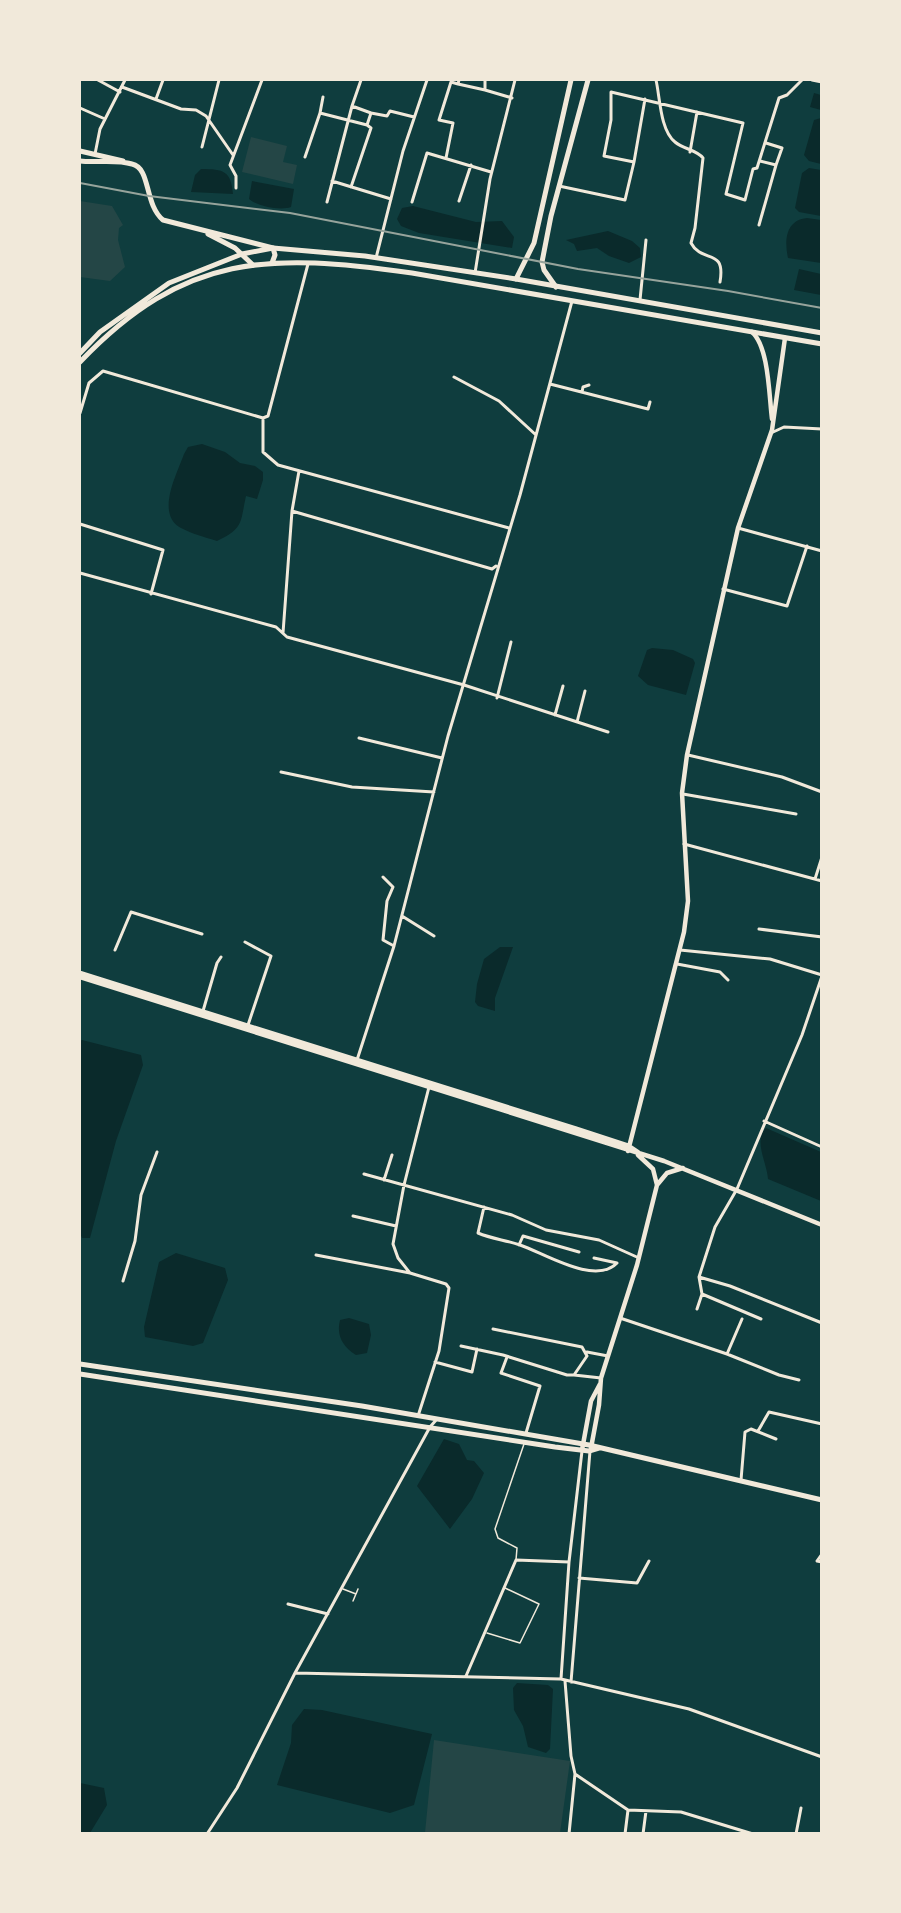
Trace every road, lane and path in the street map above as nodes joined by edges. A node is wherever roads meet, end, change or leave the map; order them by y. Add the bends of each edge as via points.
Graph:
1 (98, 80) edge
2 (125, 80) edge
3 (163, 80) edge
4 (219, 80) edge
5 (262, 80) edge
6 (361, 80) edge
7 (427, 80) edge
8 (485, 80) edge
9 (515, 80) edge
10 (571, 80) edge
11 (588, 80) edge
12 (656, 80) edge
13 (802, 80) edge
14 (812, 80) edge
15 (458, 82) edge
16 (822, 82) edge
17 (122, 87) junction
18 (485, 90) junction
19 (120, 92) junction
20 (323, 98) dead end
21 (512, 98) junction
22 (156, 99) junction
23 (645, 99) junction
24 (661, 102) junction
25 (351, 106) junction
26 (80, 108) edge
27 (697, 112) junction
28 (320, 113) junction
29 (371, 113) junction
30 (414, 117) junction
31 (105, 119) junction
32 (348, 119) junction
33 (209, 120) junction
34 (367, 125) junction
35 (766, 143) junction
36 (202, 147) dead end
37 (80, 151) edge
38 (690, 152) junction
39 (95, 153) junction
40 (233, 155) junction
41 (305, 157) dead end
42 (446, 158) junction
43 (80, 161) edge
44 (760, 161) junction
45 (634, 162) junction
46 (133, 164) junction
47 (471, 165) junction
48 (776, 165) junction
49 (492, 172) junction
50 (332, 182) junction
51 (559, 186) junction
52 (351, 187) junction
53 (236, 188) dead end
54 (391, 199) junction
55 (459, 201) dead end
56 (327, 202) dead end
57 (411, 202) dead end
58 (759, 225) dead end
59 (195, 228) junction
60 (646, 240) dead end
61 (273, 248) junction
62 (242, 254) junction
63 (376, 258) junction
64 (309, 262) junction
65 (272, 263) junction
66 (253, 265) junction
67 (475, 273) junction
68 (516, 279) junction
69 (720, 282) dead end
70 (556, 287) junction
71 (572, 300) junction
72 (640, 302) junction
73 (750, 331) junction
74 (822, 333) edge
75 (785, 338) junction
76 (822, 344) edge
77 (80, 353) edge
78 (80, 362) edge
79 (454, 377) dead end
80 (550, 384) junction
81 (589, 385) dead end
82 (582, 392) junction
83 (650, 402) dead end
84 (80, 413) edge
85 (263, 418) junction
86 (772, 427) junction
87 (822, 429) edge
88 (771, 434) junction
89 (536, 435) junction
90 (299, 471) junction
91 (292, 511) junction
92 (80, 524) edge
93 (509, 528) junction
94 (738, 528) junction
95 (807, 546) junction
96 (822, 551) edge
97 (497, 565) junction
98 (80, 573) edge
99 (723, 590) junction
100 (151, 594) junction
101 (283, 633) junction
102 (511, 642) dead end
103 (464, 685) junction
104 (563, 686) dead end
105 (585, 691) dead end
106 (497, 698) junction
107 (555, 716) junction
108 (577, 722) junction
109 (608, 732) dead end
110 (359, 738) dead end
111 (687, 755) junction
112 (442, 758) junction
113 (281, 772) dead end
114 (434, 792) junction
115 (822, 792) edge
116 (682, 794) junction
117 (796, 814) dead end
118 (683, 844) junction
119 (822, 858) edge
120 (383, 878) dead end
121 (815, 879) junction
122 (822, 881) edge
123 (402, 916) junction
124 (759, 929) dead end
125 (202, 934) dead end
126 (434, 936) dead end
127 (822, 937) edge
128 (245, 942) dead end
129 (394, 946) junction
130 (115, 950) dead end
131 (680, 950) junction
132 (221, 957) dead end
133 (677, 964) junction
134 (80, 975) edge
135 (822, 975) edge
136 (729, 980) dead end
137 (202, 1013) junction
138 (248, 1027) junction
139 (357, 1060) junction
140 (429, 1087) junction
141 (764, 1121) junction
142 (822, 1147) edge
143 (628, 1148) junction
144 (157, 1152) dead end
145 (638, 1154) junction
146 (392, 1155) dead end
147 (683, 1168) junction
148 (364, 1174) dead end
149 (384, 1180) junction
150 (404, 1185) junction
151 (657, 1185) junction
152 (737, 1189) junction
153 (484, 1207) junction
154 (353, 1216) dead end
155 (822, 1225) edge
156 (396, 1226) junction
157 (519, 1245) junction
158 (579, 1252) dead end
159 (316, 1255) dead end
160 (594, 1258) dead end
161 (639, 1258) junction
162 (410, 1273) junction
163 (699, 1277) junction
164 (123, 1281) dead end
165 (702, 1294) junction
166 (697, 1309) dead end
167 (620, 1318) junction
168 (742, 1319) dead end
169 (761, 1319) dead end
170 (822, 1323) edge
171 (493, 1329) dead end
172 (461, 1346) dead end
173 (477, 1349) junction
174 (587, 1352) junction
175 (727, 1354) junction
176 (608, 1356) junction
177 (507, 1357) junction
178 (435, 1362) junction
179 (80, 1364) edge
180 (603, 1371) junction
181 (80, 1374) edge
182 (611, 1374) dead end
183 (574, 1375) junction
184 (799, 1380) dead end
185 (600, 1381) junction
186 (418, 1416) junction
187 (437, 1419) junction
188 (822, 1424) edge
189 (430, 1427) junction
190 (758, 1431) junction
191 (525, 1435) junction
192 (776, 1439) dead end
193 (524, 1443) junction
194 (582, 1447) junction
195 (591, 1448) junction
196 (741, 1480) junction
197 (822, 1500) edge
198 (822, 1554) edge
199 (516, 1560) junction
200 (649, 1561) dead end
201 (819, 1561) edge
202 (569, 1562) junction
203 (579, 1578) junction
204 (504, 1587) junction
205 (342, 1589) junction
206 (352, 1601) dead end
207 (288, 1604) dead end
208 (328, 1614) junction
209 (485, 1632) junction
210 (295, 1673) junction
211 (466, 1676) junction
212 (563, 1680) junction
213 (571, 1683) junction
214 (822, 1757) edge
215 (575, 1774) junction
216 (801, 1808) dead end
217 (628, 1810) junction
218 (646, 1811) junction
219 (207, 1833) edge
220 (569, 1833) edge
221 (625, 1833) edge
222 (643, 1833) edge
223 (753, 1833) edge
224 (796, 1833) edge

1 - 19 street
2 - 17 street
3 - 22 street
4 - 33 street
5 - 40 street
6 - 25 street
7 - 30 street
8 - 18 street
9 - 21 street
10 - 68 main road via 532,249
11 - 51 main road
12 - 24 street
13 - 35 street via 779,98
14 - 16 street
15 - 18 street
15 - 42 street via 451,82 439,120 453,123
17 - 19 street
17 - 22 street
18 - 21 street
19 - 31 street
20 - 28 street
21 - 49 street
22 - 33 street via 181,109 196,110
23 - 24 street
23 - 45 street
23 - 45 street via 611,92 611,120 603,156
24 - 27 street
24 - 38 street via 668,133
25 - 29 street
25 - 32 street
26 - 31 street
27 - 38 street
27 - 44 street via 743,123 726,194 746,200 753,169
28 - 32 street
28 - 41 street
29 - 30 street via 387,116 390,111
29 - 34 street
30 - 54 street
31 - 39 street
32 - 34 street
32 - 50 street
33 - 36 street
33 - 40 street
34 - 52 street via 371,128
35 - 44 street
35 - 48 street via 782,148
37 - 39 main road
38 - 69 street via 703,158 691,243 693,248 718,260 722,269
39 - 46 main road
40 - 53 street via 230,165 236,176
42 - 47 street
42 - 57 street via 427,153
43 - 46 main road
44 - 48 street
45 - 51 street via 625,200
46 - 59 main road via 142,171 156,214 170,223
47 - 49 street
47 - 55 street
48 - 58 street
49 - 67 street
50 - 52 street
50 - 56 street
51 - 70 main road via 542,262
52 - 54 street
54 - 63 street
59 - 61 main road
59 - 62 main road
60 - 72 street
61 - 62 main road
61 - 63 main road
61 - 65 main road
62 - 66 main road
62 - 77 main road via 169,283 100,332
63 - 67 main road
64 - 65 main road
64 - 71 main road via 412,273
64 - 85 street via 268,416
65 - 66 main road
66 - 78 main road via 214,272 181,286 108,332
67 - 68 main road
68 - 70 main road
70 - 72 main road
71 - 73 main road
71 - 80 street
72 - 74 main road
73 - 75 main road
73 - 86 main road via 760,343 764,357
75 - 76 main road
75 - 86 main road
79 - 89 street via 499,401
80 - 82 street
80 - 89 street
81 - 82 street
82 - 83 street via 648,409
84 - 85 street via 89,383 103,371
85 - 90 street via 263,452 278,465
86 - 88 main road
87 - 88 street via 784,426
88 - 94 main road
89 - 93 street
90 - 91 street
90 - 93 street
91 - 97 street via 492,569
91 - 101 street
92 - 100 street via 163,550
93 - 97 street
94 - 95 street
94 - 99 main road
95 - 96 street
95 - 99 street via 787,606
97 - 103 street
98 - 100 street
99 - 111 main road
100 - 101 street via 276,627
101 - 103 street
102 - 106 street
103 - 106 street
103 - 112 street
104 - 107 street
105 - 108 street
106 - 107 street
107 - 108 street
108 - 109 street
110 - 112 street
111 - 115 street via 782,777
111 - 116 main road
112 - 114 street
113 - 114 street via 352,787
114 - 123 street
116 - 117 street
116 - 118 main road
118 - 121 street
118 - 131 main road via 688,901
119 - 121 street
120 - 129 street via 393,887 387,901 383,940
121 - 122 street
123 - 126 street
123 - 129 street
124 - 127 street
125 - 130 street via 131,912
128 - 138 street via 271,956
129 - 139 street
131 - 133 main road
131 - 135 street via 770,959
132 - 137 street
133 - 136 street via 720,972
133 - 143 main road
134 - 137 main road
134 - 140 main road
135 - 141 street via 802,1035
137 - 138 main road
138 - 139 main road
139 - 143 main road
140 - 143 main road
140 - 150 street
141 - 142 street
141 - 152 street
143 - 145 main road
144 - 164 street via 141,1195 135,1241
145 - 147 main road
145 - 151 main road via 655,1173
146 - 149 street
147 - 151 main road via 667,1173
147 - 152 main road
148 - 149 street
149 - 150 street
150 - 153 street
150 - 156 street
151 - 161 main road
152 - 155 main road
152 - 163 street via 716,1227
153 - 157 street via 478,1233
153 - 161 street via 546,1230 599,1240
154 - 156 street
156 - 162 street via 393,1245
157 - 158 street via 523,1236
157 - 160 street via 587,1270 609,1270 617,1263
159 - 162 street
161 - 167 main road
162 - 178 street via 449,1288
163 - 165 street
163 - 170 street
165 - 166 street
165 - 169 street
167 - 175 street
167 - 176 main road
168 - 175 street
171 - 174 street via 565,1342
172 - 173 street
173 - 177 street
173 - 178 street via 472,1372
174 - 176 street
174 - 183 street
175 - 184 street
176 - 180 main road
177 - 183 street
177 - 191 street via 501,1373 540,1386
178 - 186 street
179 - 186 main road
180 - 182 main road
180 - 185 main road
181 - 189 main road
183 - 185 street
185 - 194 main road via 591,1401
185 - 195 main road via 600,1405
186 - 187 main road
187 - 189 street
187 - 191 main road
188 - 190 street via 769,1412
189 - 193 main road
189 - 205 street
190 - 192 street
190 - 196 street via 746,1432
191 - 194 main road
193 - 194 main road
193 - 199 lane via 495,1529 498,1538 518,1548
194 - 195 main road
194 - 202 street
195 - 196 main road
195 - 203 street
196 - 197 main road
198 - 201 street
199 - 202 street
199 - 204 street
200 - 203 street via 637,1583
202 - 212 street
203 - 213 street
204 - 209 street
204 - 209 lane via 539,1604 520,1643
205 - 206 lane via 356,1594 358,1589 355,1595
205 - 208 street
207 - 208 street
208 - 210 street
209 - 211 street
210 - 211 street
210 - 219 street via 237,1788
211 - 212 street
212 - 213 street
212 - 215 street
213 - 214 street via 688,1709
215 - 217 street
215 - 220 street
216 - 224 street
217 - 218 street
217 - 221 street
218 - 222 street
218 - 223 street via 681,1812

